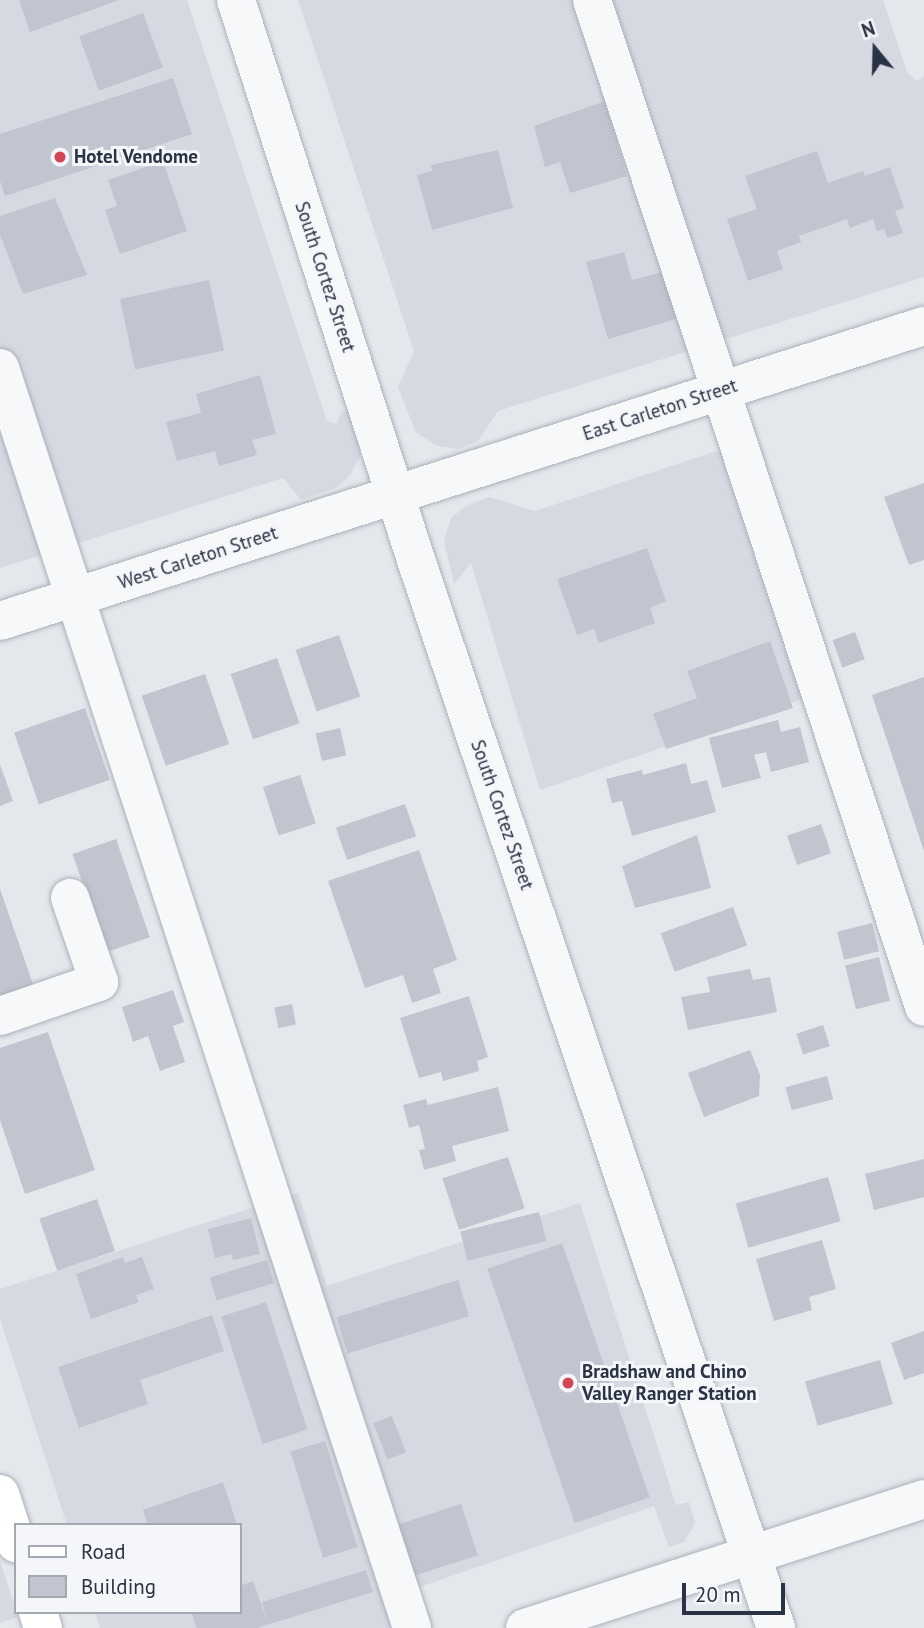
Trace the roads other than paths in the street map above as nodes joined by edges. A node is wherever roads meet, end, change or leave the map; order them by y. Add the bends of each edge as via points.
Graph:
1 (236, 0) edge
2 (592, 0) edge
3 (924, 326) edge
4 (0, 369) edge
5 (719, 391) junction
6 (395, 495) junction
7 (75, 597) junction
8 (0, 621) edge
9 (70, 898) dead end
10 (924, 1007) edge
11 (0, 1016) edge
12 (0, 1494) edge
13 (924, 1499) edge
14 (14, 1538) edge
15 (752, 1556) junction
16 (412, 1628) edge
17 (525, 1628) edge
18 (776, 1628) edge

1 - 6 street, South Cortez Street
2 - 5 street
3 - 5 street, East Carleton Street
4 - 7 street
5 - 6 street, East Carleton Street
5 - 10 street
6 - 7 street, West Carleton Street
6 - 15 street, South Cortez Street
7 - 8 street, West Carleton Street
7 - 16 street
9 - 11 street via 99,982
12 - 14 main road
13 - 15 street
15 - 17 street
15 - 18 street, South Cortez Street

